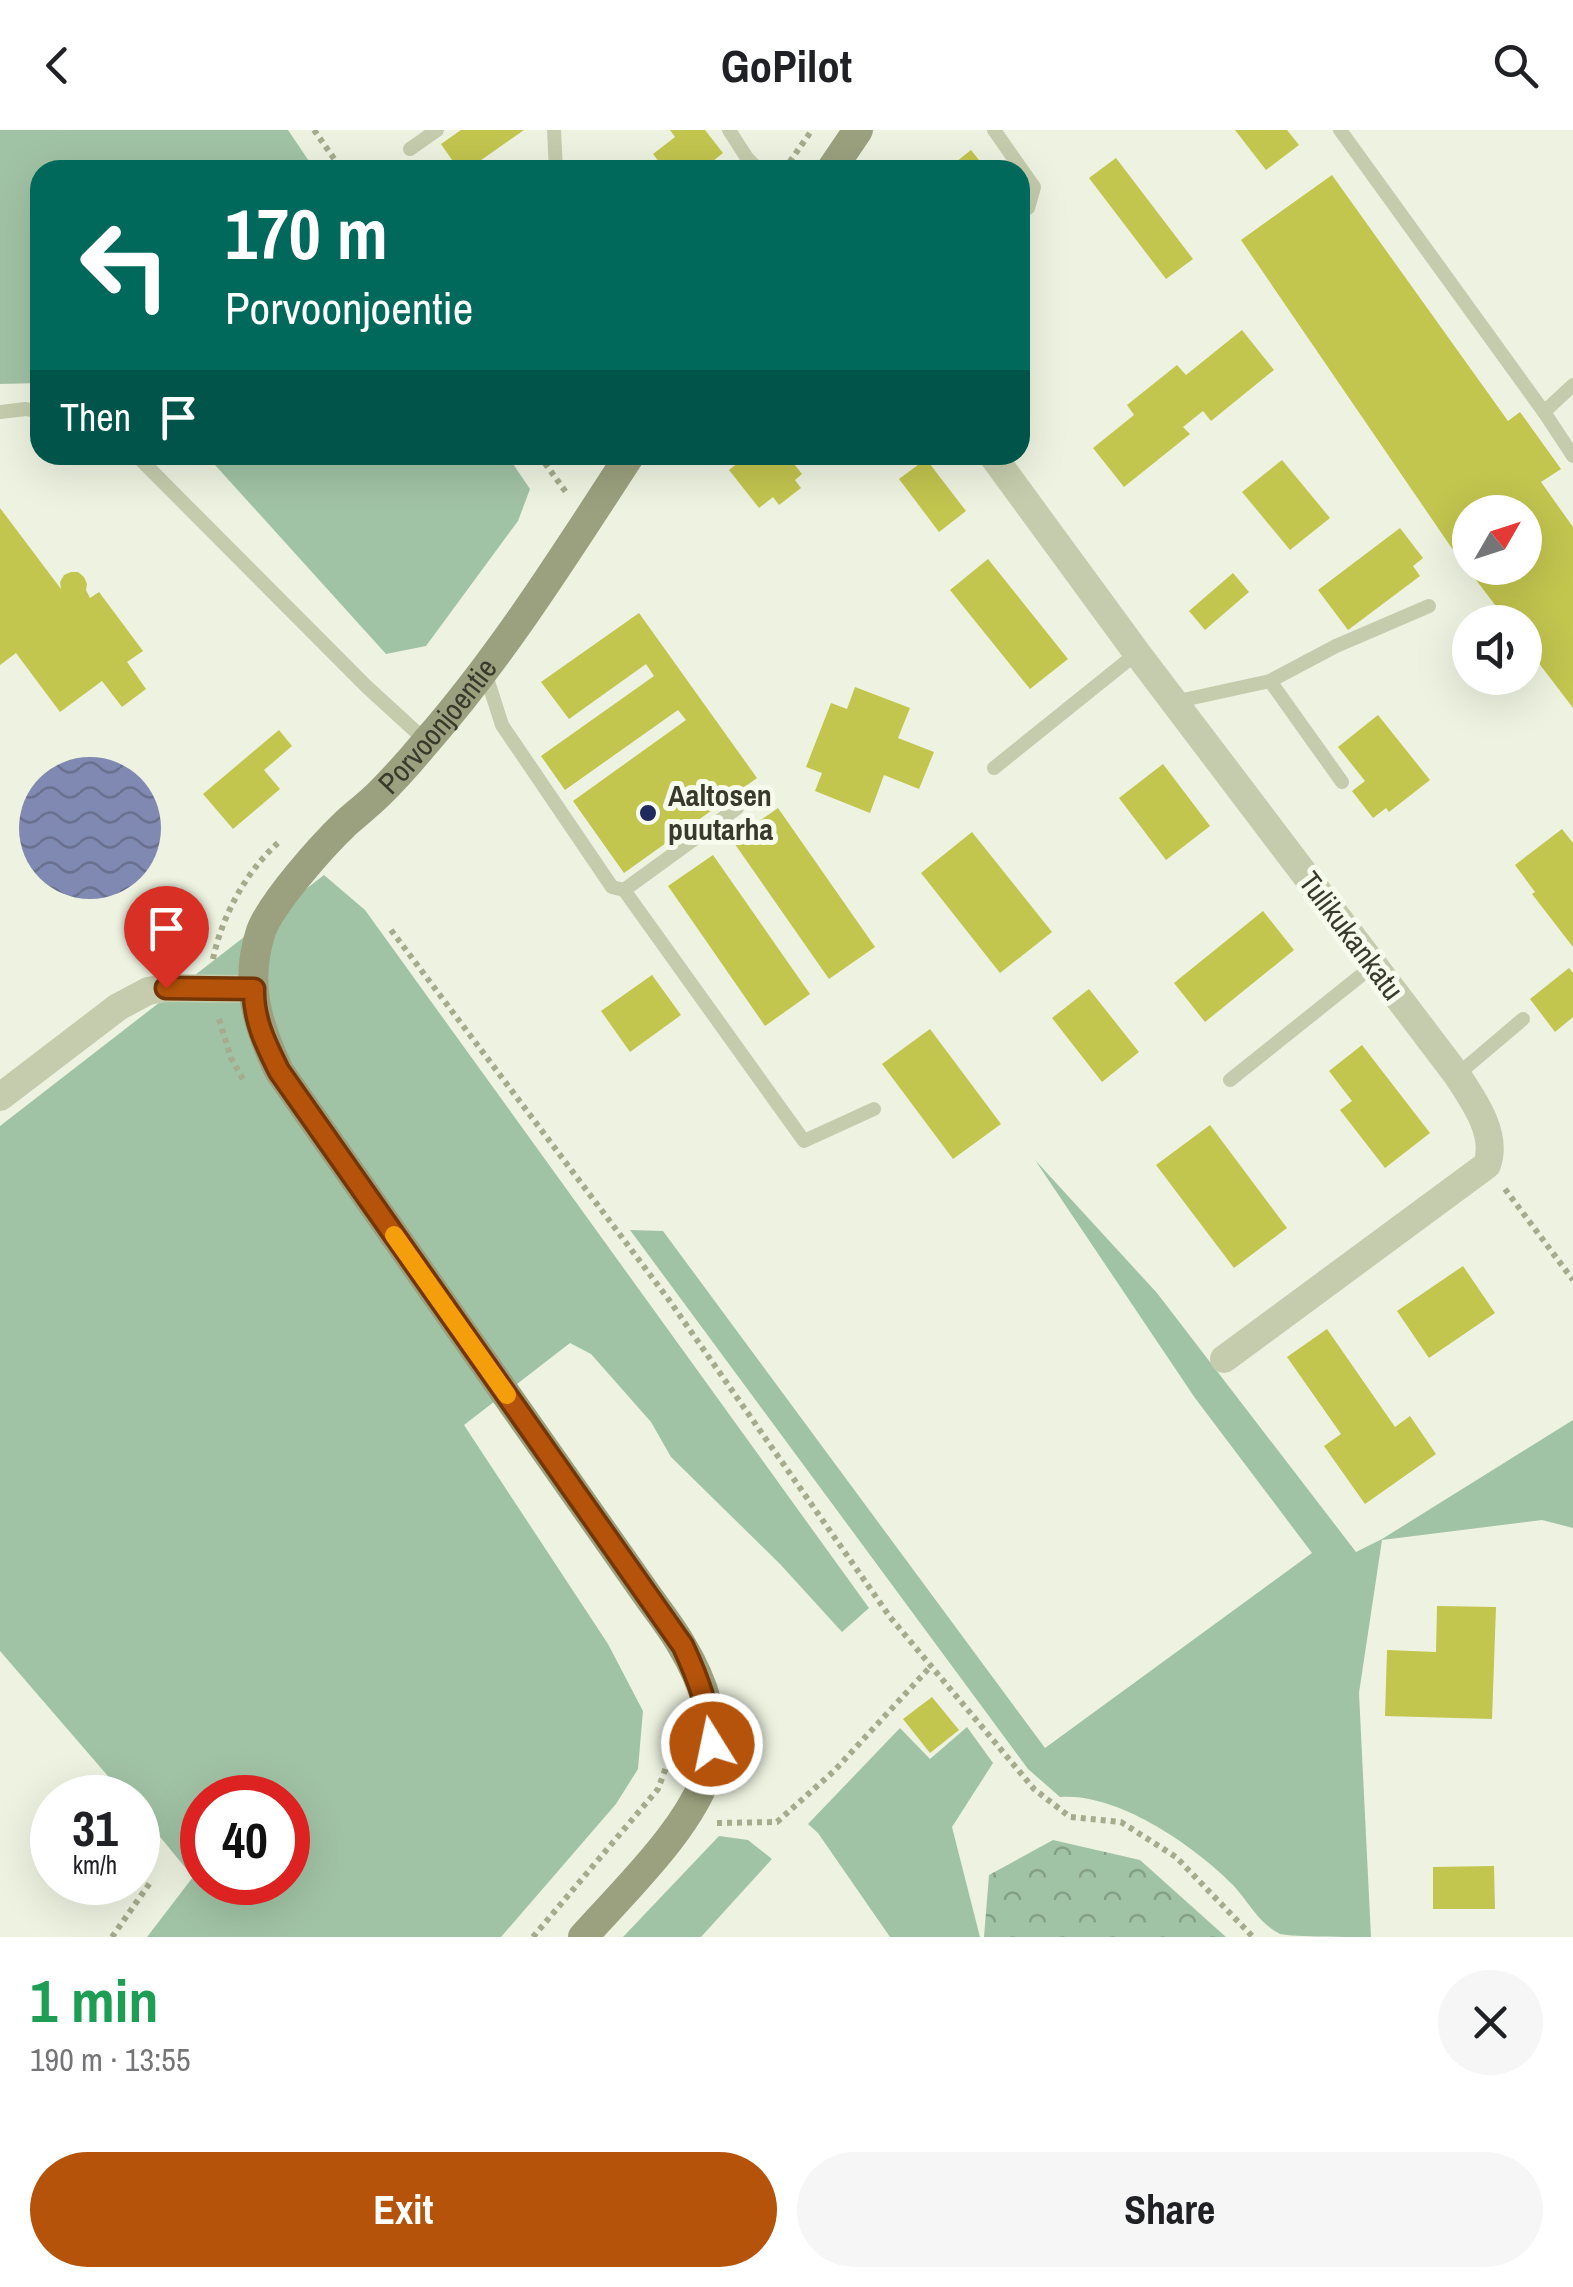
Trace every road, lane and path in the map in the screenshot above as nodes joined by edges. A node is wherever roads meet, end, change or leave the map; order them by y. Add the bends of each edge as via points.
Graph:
1 (314, 130) edge
2 (437, 130) edge
3 (554, 130) edge
4 (729, 130) edge
5 (812, 130) edge
6 (858, 130) edge
7 (994, 130) edge
8 (1340, 130) edge
9 (410, 149) dead end
10 (335, 160) edge
11 (556, 160) edge
12 (749, 160) edge
13 (791, 160) edge
14 (838, 160) edge
15 (1015, 160) edge
16 (1573, 385) edge
17 (30, 410) edge
18 (0, 412) edge
19 (1544, 412) junction
20 (1573, 456) edge
21 (146, 465) edge
22 (547, 465) edge
23 (623, 465) edge
24 (999, 465) edge
25 (573, 480) dead end
26 (565, 492) junction
27 (588, 519) junction
28 (1429, 606) dead end
29 (1137, 653) junction
30 (485, 671) junction
31 (1270, 682) junction
32 (1174, 702) junction
33 (427, 742) junction
34 (994, 768) dead end
35 (1342, 782) dead end
36 (737, 808) dead end
37 (287, 835) dead end
38 (624, 890) junction
39 (392, 930) dead end
40 (1374, 965) junction
41 (208, 989) junction
42 (254, 989) junction
43 (1523, 1019) dead end
44 (1457, 1075) junction
45 (1230, 1080) dead end
46 (249, 1088) dead end
47 (0, 1097) edge
48 (874, 1109) dead end
49 (1487, 1165) junction
50 (1573, 1280) edge
51 (1224, 1359) dead end
52 (931, 1666) junction
53 (676, 1728) dead end
54 (777, 1822) dead end
55 (134, 1905) edge
56 (112, 1937) edge
57 (533, 1937) edge
58 (583, 1937) edge
59 (1253, 1937) edge

1 - 10 path
2 - 9 lane
3 - 11 lane
4 - 12 lane
5 - 13 path
6 - 14 street
7 - 15 lane
8 - 19 lane
16 - 19 lane
17 - 18 lane
19 - 20 lane
21 - 33 lane
22 - 26 path
23 - 27 street, Porvoonjoentie
24 - 29 street, Tulikukankatu
25 - 26 path
26 - 27 path
27 - 30 street, Porvoonjoentie
28 - 31 lane
29 - 32 street, Tulikukankatu
29 - 34 lane
30 - 33 street, Porvoonjoentie
30 - 38 lane via 502,725 612,887
31 - 32 lane
31 - 35 lane
32 - 40 street, Tulikukankatu
33 - 42 street, Porvoonjoentie via 279,900 255,952
36 - 38 lane
37 - 41 path via 229,910
38 - 48 lane via 804,1140
39 - 52 path
40 - 44 street, Tulikukankatu
40 - 45 lane
41 - 42 street
41 - 46 path via 231,1058
41 - 47 street via 166,988 131,998
42 - 58 street, Porvoonjoentie via 261,1033 279,1071 683,1646 709,1711 712,1744 690,1809
43 - 44 lane
44 - 49 street, Tulikukankatu via 1479,1108 1492,1151
49 - 50 path
49 - 51 street
52 - 54 path
52 - 59 path via 1034,1789 1070,1817 1120,1822 1176,1857
53 - 57 path via 658,1789
55 - 56 path

